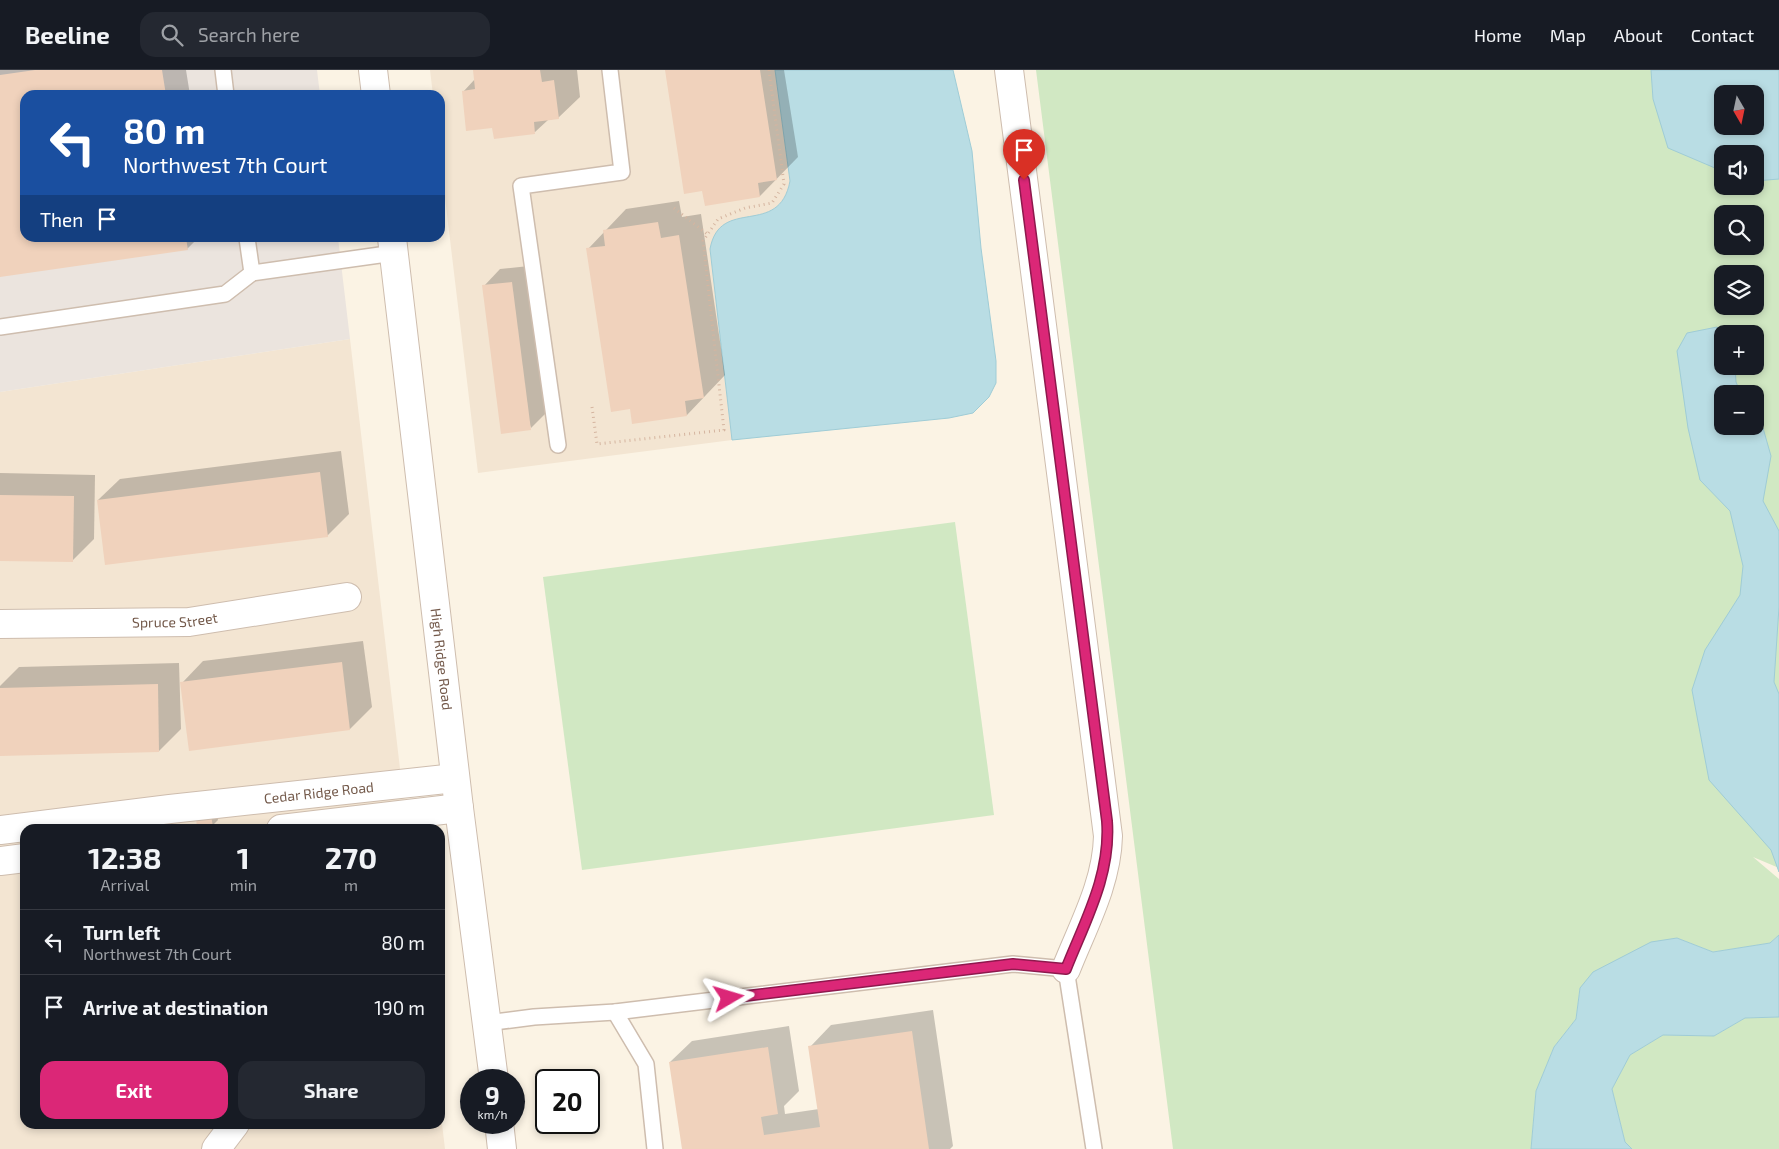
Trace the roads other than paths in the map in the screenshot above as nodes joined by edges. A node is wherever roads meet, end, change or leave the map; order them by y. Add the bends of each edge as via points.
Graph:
1 (223, 70) edge
2 (373, 70) edge
3 (610, 70) edge
4 (1009, 70) edge
5 (225, 90) edge
6 (375, 90) edge
7 (248, 242) edge
8 (393, 245) edge
9 (252, 273) junction
10 (0, 327) edge
11 (558, 445) dead end
12 (347, 598) dead end
13 (0, 624) edge
14 (455, 778) junction
15 (459, 808) junction
16 (183, 819) edge
17 (100, 824) edge
18 (323, 824) edge
19 (20, 829) edge
20 (0, 830) edge
21 (20, 859) edge
22 (0, 861) edge
23 (1066, 969) junction
24 (615, 1012) junction
25 (487, 1022) junction
26 (493, 1069) edge
27 (231, 1129) edge
28 (500, 1134) edge
29 (216, 1149) edge
30 (502, 1149) edge
31 (655, 1149) edge
32 (1094, 1149) edge

1 - 5 lane
2 - 6 street
3 - 11 lane via 622,172 521,186
4 - 23 street via 1108,836 1101,882
7 - 9 lane
8 - 9 lane
8 - 14 street, High Ridge Road
9 - 10 lane via 225,294
12 - 13 street, Spruce Street via 188,622
14 - 15 street, High Ridge Road
14 - 16 street, Cedar Ridge Road
15 - 18 street
15 - 25 street, High Ridge Road
16 - 17 street, Cedar Ridge Road
19 - 20 street, Cedar Ridge Road
21 - 22 street
23 - 24 lane via 1013,964
23 - 32 lane
24 - 25 lane
24 - 31 lane via 646,1064
25 - 26 street, High Ridge Road
27 - 29 street
28 - 30 street

